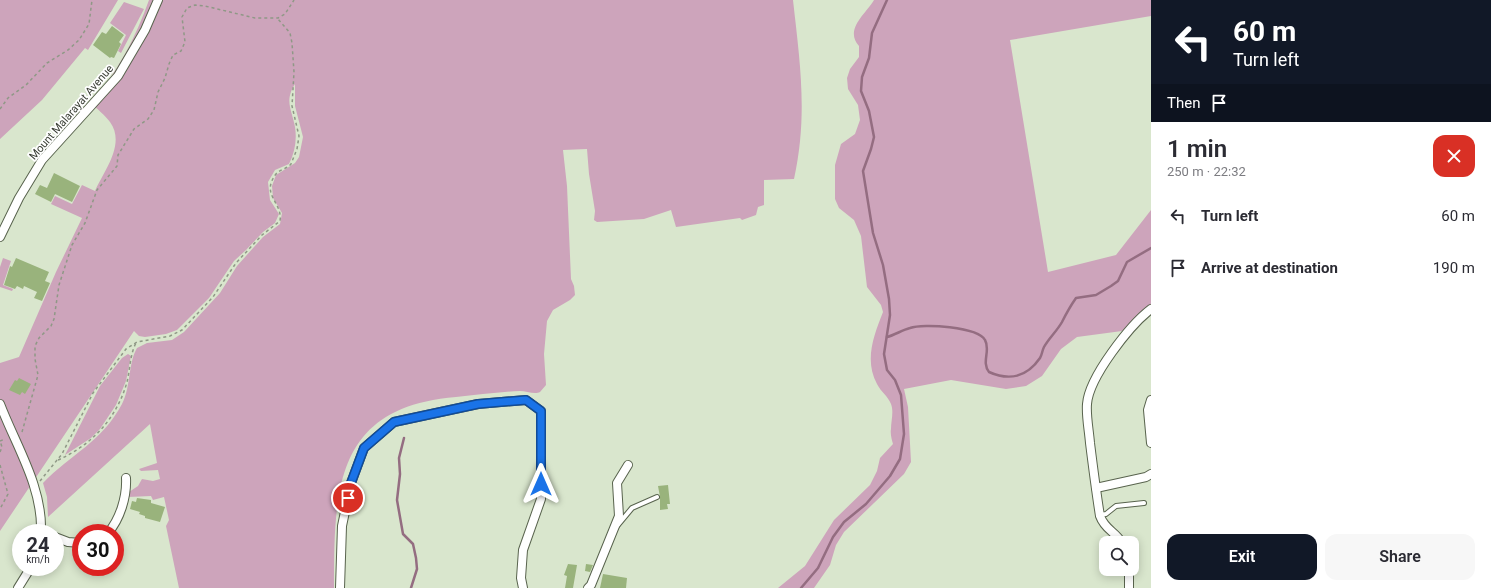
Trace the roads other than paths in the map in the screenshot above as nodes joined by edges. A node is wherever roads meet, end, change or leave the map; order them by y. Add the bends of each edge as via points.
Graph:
1 (158, 0) edge
2 (0, 237) edge
3 (1151, 309) edge
4 (1151, 400) edge
5 (0, 404) edge
6 (1151, 443) edge
7 (628, 465) dead end
8 (1151, 474) edge
9 (126, 478) dead end
10 (1096, 488) junction
11 (657, 497) dead end
12 (1144, 503) dead end
13 (1100, 516) junction
14 (41, 524) edge
15 (115, 524) edge
16 (614, 529) junction
17 (1117, 536) edge
18 (25, 576) edge
19 (1129, 576) edge
20 (18, 588) edge
21 (340, 588) edge
22 (523, 588) edge
23 (588, 588) edge
24 (1129, 588) edge

1 - 2 street, Mount Malarayat Avenue via 145,30 118,76 42,160
3 - 10 street via 1139,319 1115,348 1092,387 1087,401 1087,421
4 - 6 street via 1148,410
5 - 14 street via 35,487 40,504
7 - 16 street via 617,483 619,516
8 - 10 street
9 - 15 street via 125,494
10 - 13 street
11 - 16 lane via 632,508
12 - 13 lane via 1116,506
13 - 17 street via 1103,525
16 - 23 street
18 - 20 street
19 - 24 street
21 - 22 street via 342,526 351,483 364,448 394,422 478,404 526,400 541,411 542,499 523,550 520,578

